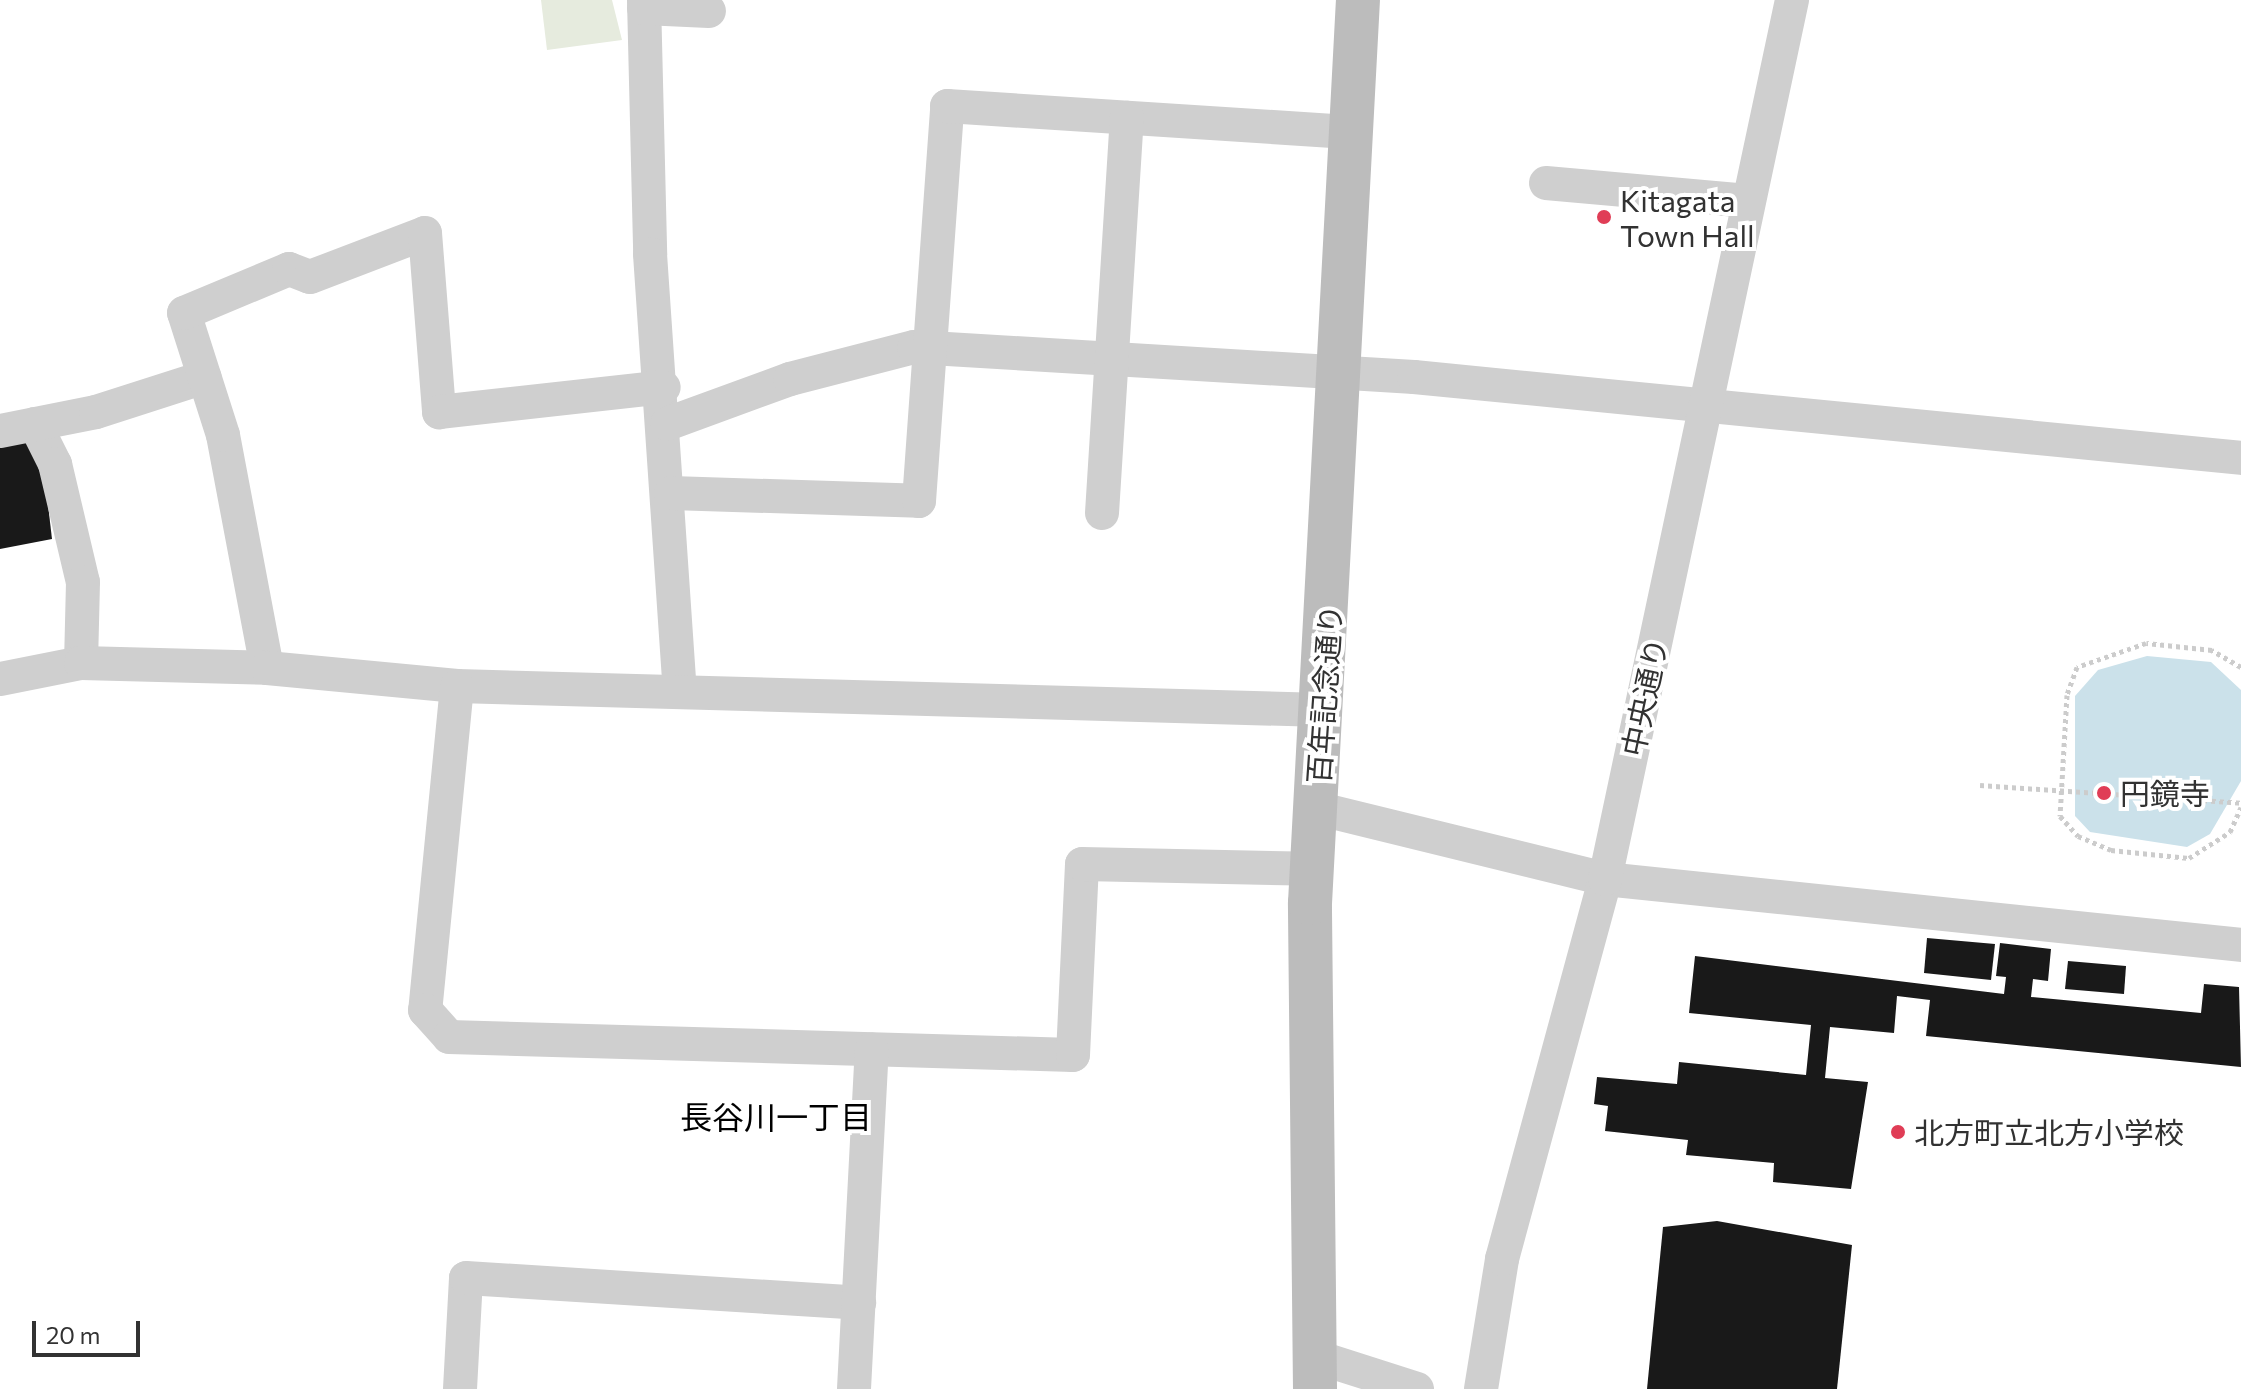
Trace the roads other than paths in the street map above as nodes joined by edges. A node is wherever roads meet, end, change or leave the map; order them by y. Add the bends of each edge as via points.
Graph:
1 (1358, 0) edge
2 (1792, 0) edge
3 (644, 4) edge
4 (709, 11) dead end
5 (1127, 118) junction
6 (1352, 132) junction
7 (1546, 183) dead end
8 (1748, 201) junction
9 (928, 348) junction
10 (1112, 361) junction
11 (1342, 375) junction
12 (205, 377) junction
13 (664, 387) junction
14 (1705, 408) junction
15 (35, 424) junction
16 (667, 424) junction
17 (0, 431) edge
18 (2241, 458) edge
19 (671, 493) junction
20 (1102, 513) dead end
21 (81, 663) junction
22 (267, 668) junction
23 (0, 679) edge
24 (457, 686) junction
25 (680, 692) junction
26 (1324, 710) junction
27 (1316, 808) junction
28 (1312, 869) junction
29 (1605, 879) junction
30 (2241, 945) edge
31 (872, 1049) junction
32 (859, 1303) junction
33 (1316, 1373) edge
34 (460, 1389) edge
35 (854, 1389) edge
36 (1417, 1389) edge
37 (1481, 1389) edge

1 - 6 street, 百年記念通り
2 - 8 street, 中央通り
3 - 4 street
3 - 13 street via 650,254
5 - 6 street
5 - 9 street via 947,106
5 - 10 street
6 - 11 street, 百年記念通り
7 - 8 street
8 - 14 street, 中央通り
9 - 10 street
9 - 16 street via 790,379
9 - 19 street via 919,501
10 - 11 street
10 - 20 street
11 - 14 street
11 - 26 street, 百年記念通り
12 - 13 street via 184,313 289,269 310,277 425,233 439,412
12 - 15 street
12 - 22 street
13 - 16 street
14 - 18 street
14 - 29 street, 中央通り
15 - 17 street
15 - 21 street via 55,464 83,582
16 - 19 street
19 - 25 street
21 - 22 street
21 - 23 street
22 - 24 street
24 - 25 street
24 - 31 street via 425,1010 434,1028 449,1037
25 - 26 street
26 - 27 street, 百年記念通り
27 - 28 street, 百年記念通り
27 - 29 street
28 - 31 street via 1082,864 1073,1055
28 - 33 street, 百年記念通り
29 - 30 street
29 - 37 street, 中央通り via 1502,1259
31 - 32 street
32 - 34 street via 466,1278
32 - 35 street
33 - 36 street

